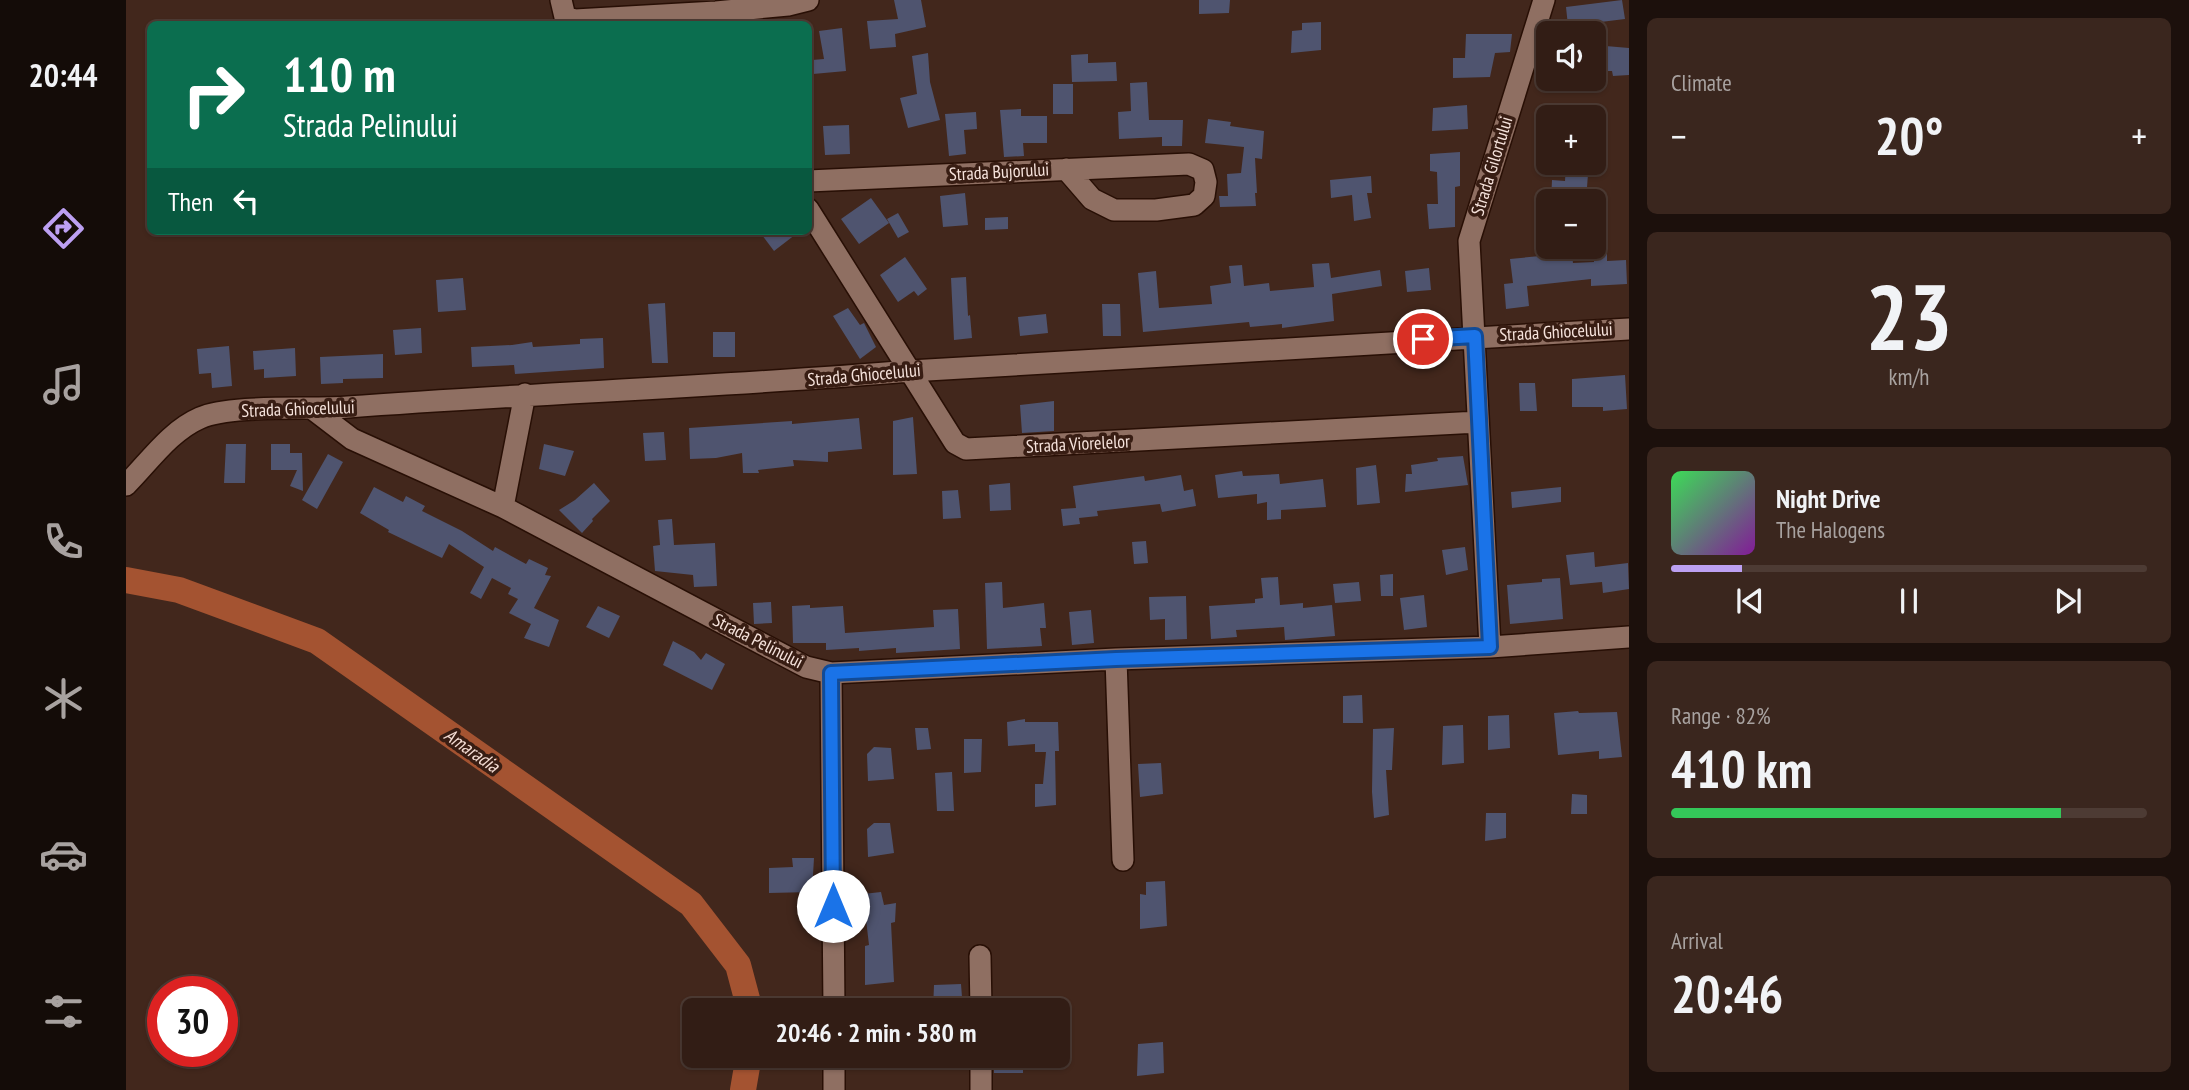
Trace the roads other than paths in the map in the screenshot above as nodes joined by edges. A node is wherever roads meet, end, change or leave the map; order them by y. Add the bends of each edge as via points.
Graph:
1 (1544, 0) edge
2 (803, 1) edge
3 (562, 14) edge
4 (696, 19) edge
5 (1066, 169) junction
6 (812, 181) edge
7 (812, 215) edge
8 (1629, 329) edge
9 (1475, 336) junction
10 (910, 371) junction
11 (525, 394) junction
12 (314, 410) junction
13 (1478, 422) junction
14 (126, 485) edge
15 (503, 507) junction
16 (1629, 637) edge
17 (1490, 647) junction
18 (1116, 659) junction
19 (831, 673) junction
20 (1123, 860) dead end
21 (981, 956) dead end
22 (834, 998) edge
23 (981, 998) edge
24 (834, 1068) edge
25 (981, 1068) edge
26 (834, 1090) edge
27 (981, 1090) edge

1 - 9 street, Strada Gilortului via 1469,240
2 - 4 street
3 - 4 street via 575,20
5 - 5 street, Strada Bujorului via 1092,199 1114,210 1194,205 1204,196 1203,170 1189,163
5 - 6 street, Strada Bujorului
7 - 10 street, Strada Viorelelor
8 - 9 street, Strada Ghiocelului
9 - 10 street, Strada Ghiocelului
9 - 13 street
10 - 11 street, Strada Ghiocelului
10 - 13 street, Strada Viorelelor via 955,443 966,449
11 - 12 street, Strada Ghiocelului
11 - 15 street
12 - 14 street, Strada Ghiocelului via 251,410 201,417 172,437
12 - 15 street, Strada Pelinului via 352,439
13 - 17 street
15 - 19 street, Strada Pelinului via 806,667
16 - 17 street, Strada Pelinului
17 - 18 street, Strada Pelinului
18 - 19 street, Strada Pelinului
18 - 20 street
19 - 22 street
21 - 23 street
24 - 26 street
25 - 27 street

